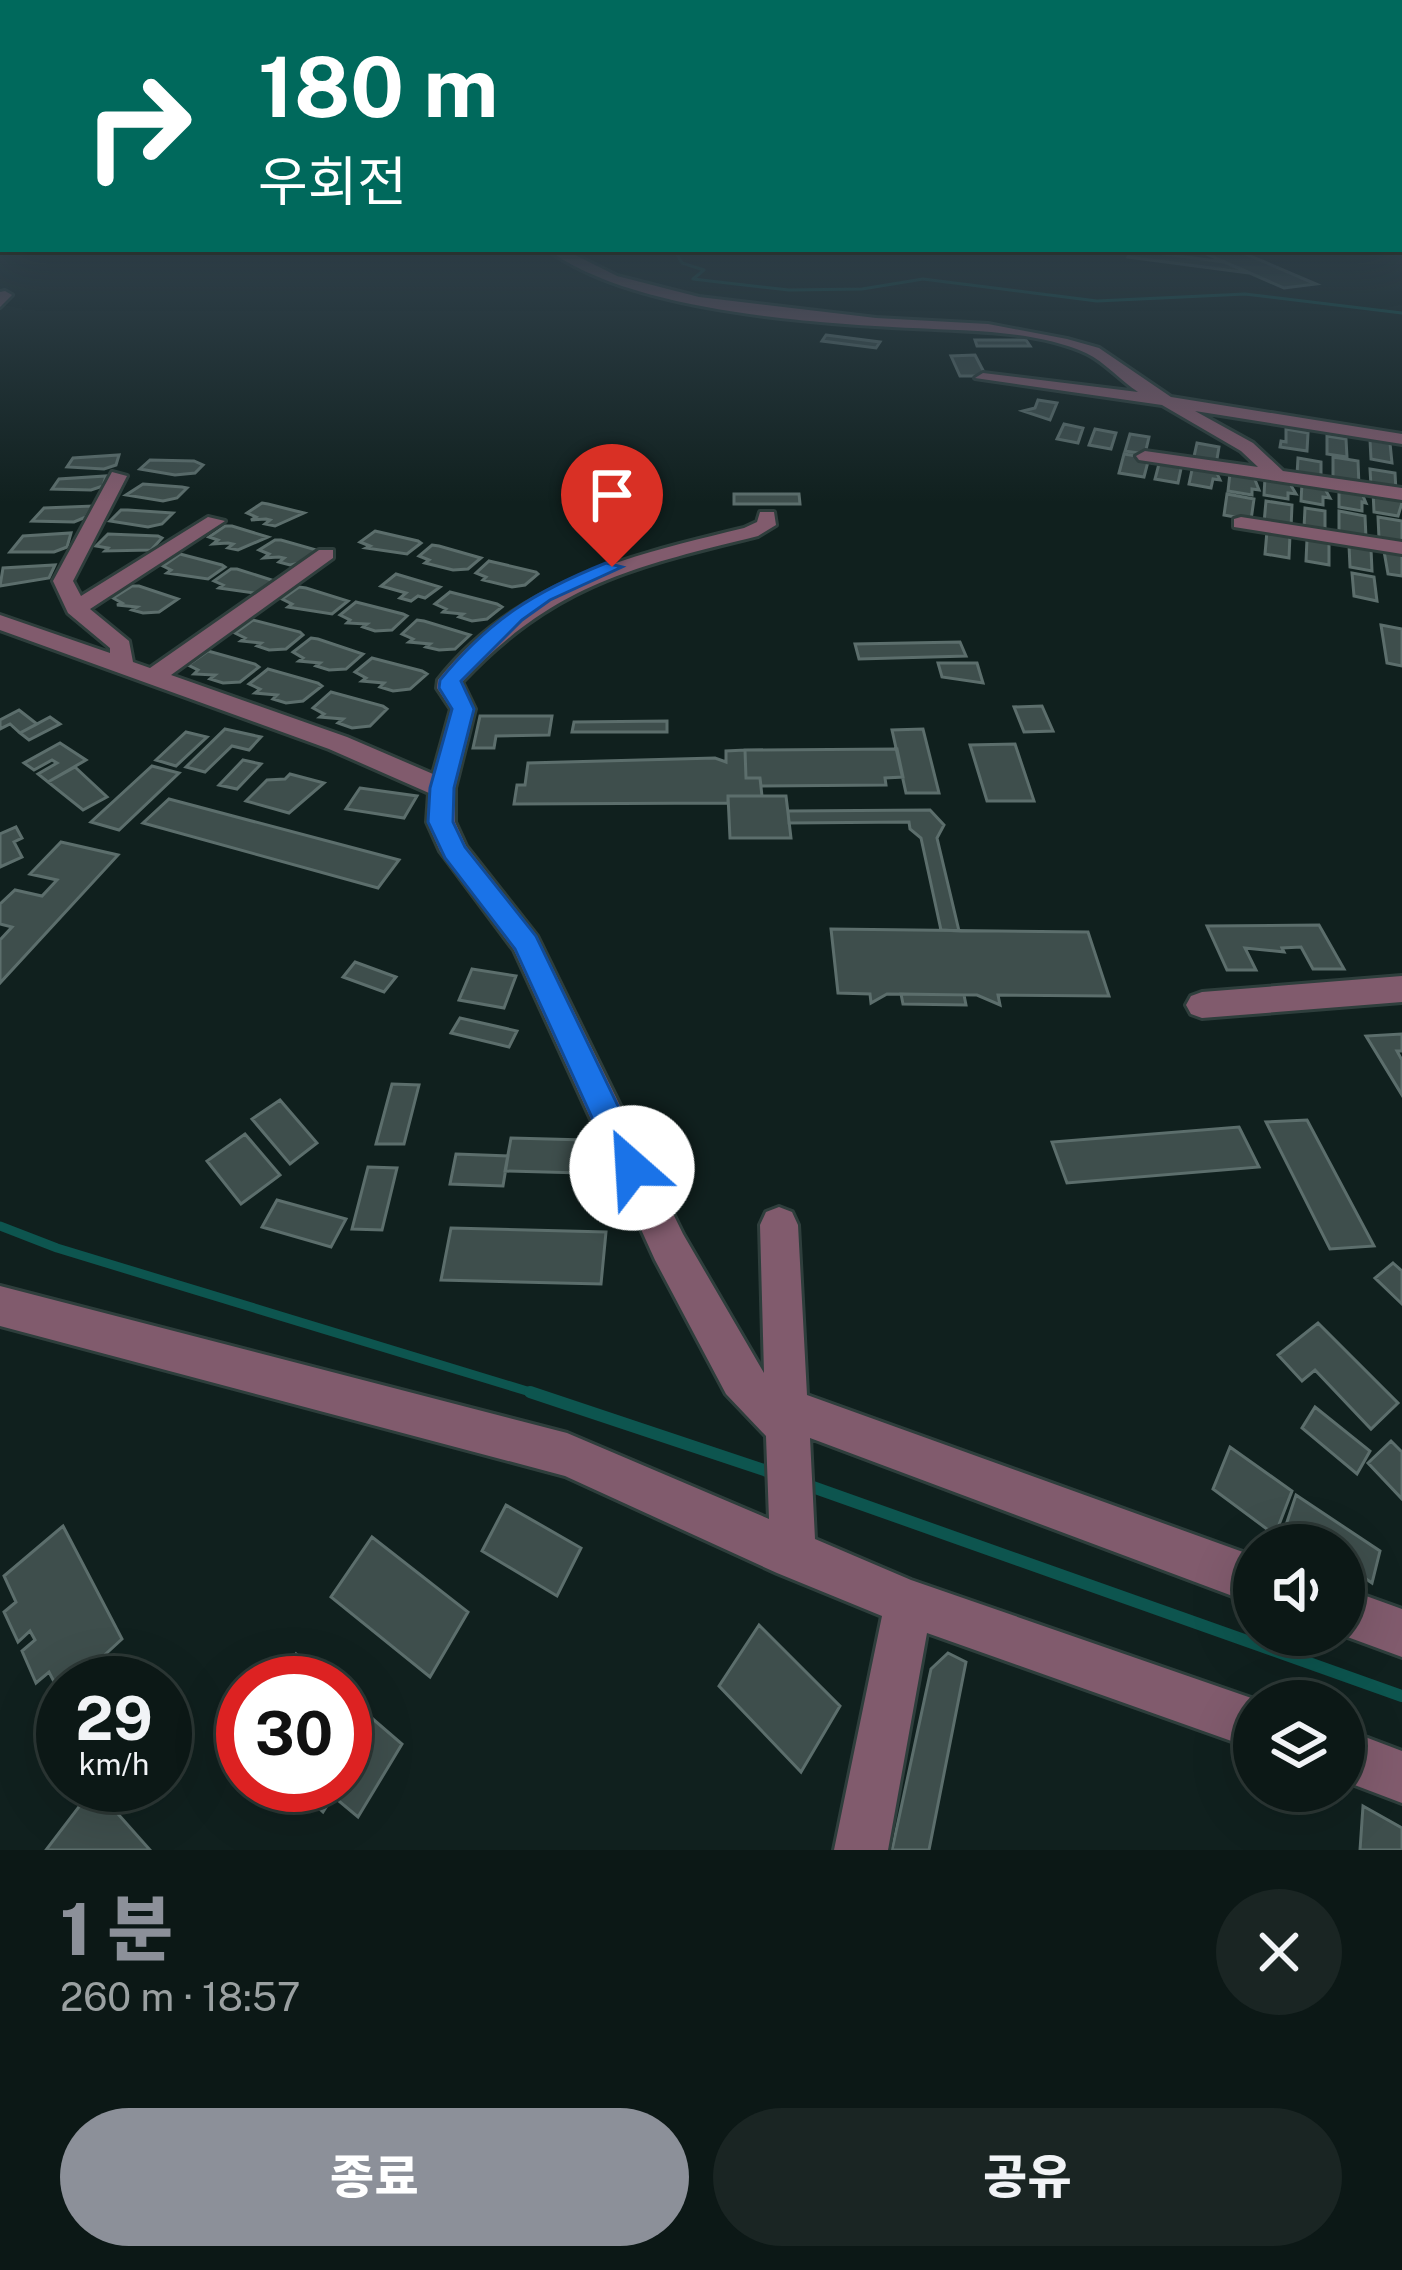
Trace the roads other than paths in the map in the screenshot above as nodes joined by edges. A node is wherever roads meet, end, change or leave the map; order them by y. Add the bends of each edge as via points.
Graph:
1 (975, 330) edge
2 (983, 378) dead end
3 (1166, 399) junction
4 (1402, 439) edge
5 (1145, 456) dead end
6 (118, 476) dead end
7 (1278, 476) junction
8 (1402, 494) edge
9 (767, 515) dead end
10 (215, 521) dead end
11 (1240, 523) dead end
12 (1402, 548) edge
13 (326, 554) dead end
14 (76, 608) junction
15 (0, 622) edge
16 (122, 668) junction
17 (151, 678) junction
18 (442, 788) junction
19 (1402, 989) edge
20 (1202, 1005) dead end
21 (779, 1225) dead end
22 (0, 1306) edge
23 (789, 1434) junction
24 (792, 1535) junction
25 (1233, 1573) edge
26 (908, 1603) junction
27 (1365, 1620) edge
28 (1402, 1634) edge
29 (1233, 1717) edge
30 (1365, 1763) edge
31 (1402, 1777) edge
32 (861, 1850) edge

1 - 3 street via 1094,351
2 - 3 street
3 - 4 street
3 - 7 street via 1262,457
5 - 7 street
6 - 14 street via 63,580
7 - 8 street
9 - 18 street via 761,528 612,567 515,616 450,680 463,709
10 - 14 street
11 - 12 street
13 - 17 street
14 - 16 street via 121,646
15 - 16 street
16 - 17 street
17 - 18 street
18 - 23 street via 441,822 454,851 526,944 669,1246 741,1378
19 - 20 street
21 - 23 street
22 - 24 street via 567,1455
23 - 24 street
23 - 25 street
24 - 26 street
26 - 29 street
26 - 32 street
27 - 28 street
30 - 31 street

